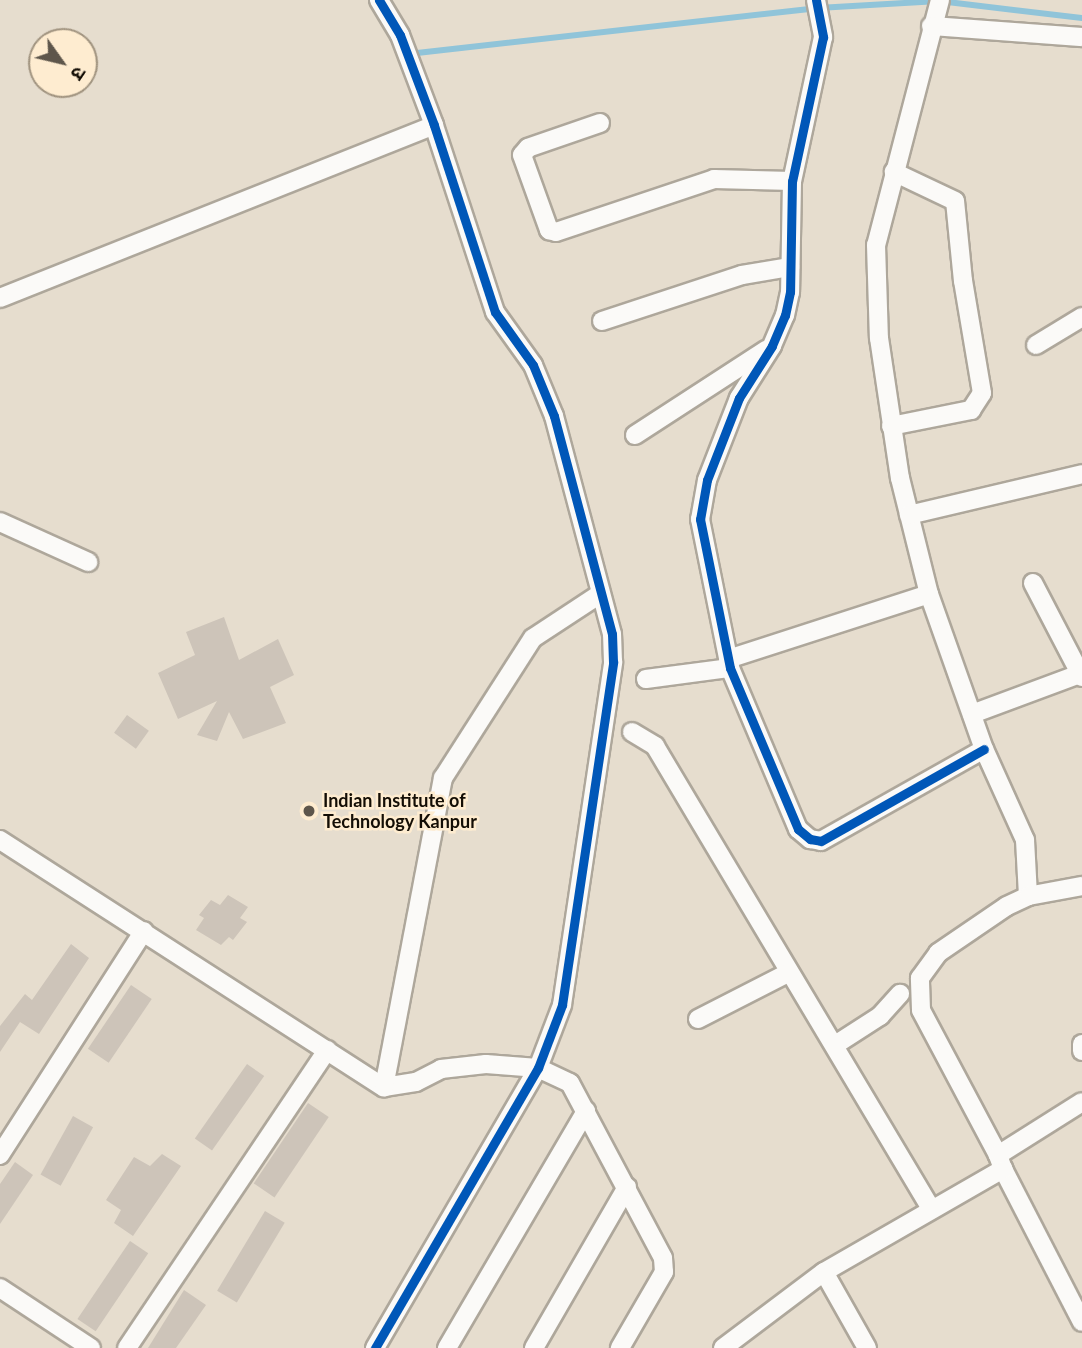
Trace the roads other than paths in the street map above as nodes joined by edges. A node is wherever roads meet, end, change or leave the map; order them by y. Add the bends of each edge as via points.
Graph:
1 (379, 0) edge
2 (816, 0) edge
3 (940, 0) edge
4 (931, 26) junction
5 (1082, 37) edge
6 (600, 123) dead end
7 (434, 125) junction
8 (894, 172) junction
9 (792, 181) junction
10 (790, 267) junction
11 (0, 298) edge
12 (1082, 317) edge
13 (602, 321) dead end
14 (1036, 345) dead end
15 (772, 346) junction
16 (891, 426) junction
17 (635, 435) dead end
18 (1082, 474) edge
19 (909, 515) junction
20 (0, 522) edge
21 (88, 562) dead end
22 (1033, 583) dead end
23 (600, 594) junction
24 (929, 594) junction
25 (729, 663) junction
26 (1082, 674) edge
27 (646, 679) dead end
28 (972, 714) junction
29 (632, 732) dead end
30 (984, 749) junction
31 (0, 840) edge
32 (1082, 886) edge
33 (1028, 896) junction
34 (144, 931) junction
35 (788, 973) junction
36 (900, 994) dead end
37 (698, 1019) dead end
38 (1082, 1044) edge
39 (835, 1045) junction
40 (327, 1050) junction
41 (1082, 1051) edge
42 (538, 1068) junction
43 (384, 1087) junction
44 (1082, 1102) edge
45 (586, 1111) junction
46 (0, 1155) edge
47 (1001, 1161) junction
48 (627, 1187) junction
49 (929, 1207) junction
50 (824, 1272) junction
51 (0, 1288) edge
52 (1082, 1322) edge
53 (726, 1346) edge
54 (91, 1348) edge
55 (127, 1348) edge
56 (375, 1348) edge
57 (447, 1348) edge
58 (534, 1348) edge
59 (620, 1348) edge
60 (867, 1348) edge

1 - 7 street via 403,43
2 - 9 street via 823,37
3 - 4 street
4 - 5 street
4 - 8 street
6 - 9 street via 528,148 522,155 549,230 713,179
7 - 11 street
7 - 23 street via 495,312 533,365 554,416
8 - 16 street via 876,256 879,338
8 - 16 street via 955,201 982,393 971,410
9 - 10 street
10 - 13 street via 742,275
10 - 15 street via 785,315
12 - 14 street
15 - 17 street
15 - 25 street via 739,398 707,480 700,519
16 - 19 street
18 - 19 street
19 - 24 street
20 - 21 street
22 - 26 street
23 - 42 street via 612,634 610,695 562,1005
23 - 43 street via 533,638 443,778
24 - 25 street
24 - 28 street
25 - 27 street
25 - 30 street via 798,829 810,839 821,841
26 - 28 street
28 - 30 street
29 - 35 street via 655,746
30 - 33 street via 1025,840
31 - 34 street
32 - 33 street
33 - 47 street via 938,953 919,978 921,1010
34 - 40 street
34 - 46 street
35 - 37 street
35 - 39 street
36 - 39 street via 880,1016
38 - 41 street
39 - 49 street
40 - 43 street
40 - 55 street
42 - 43 street via 486,1064 441,1069 416,1082
42 - 45 street via 570,1082
42 - 56 street
44 - 47 street
45 - 48 street
45 - 57 street
47 - 49 street
47 - 52 street
48 - 58 street
48 - 59 street via 663,1258 664,1272
49 - 50 street
50 - 53 street
50 - 60 street
51 - 54 street

